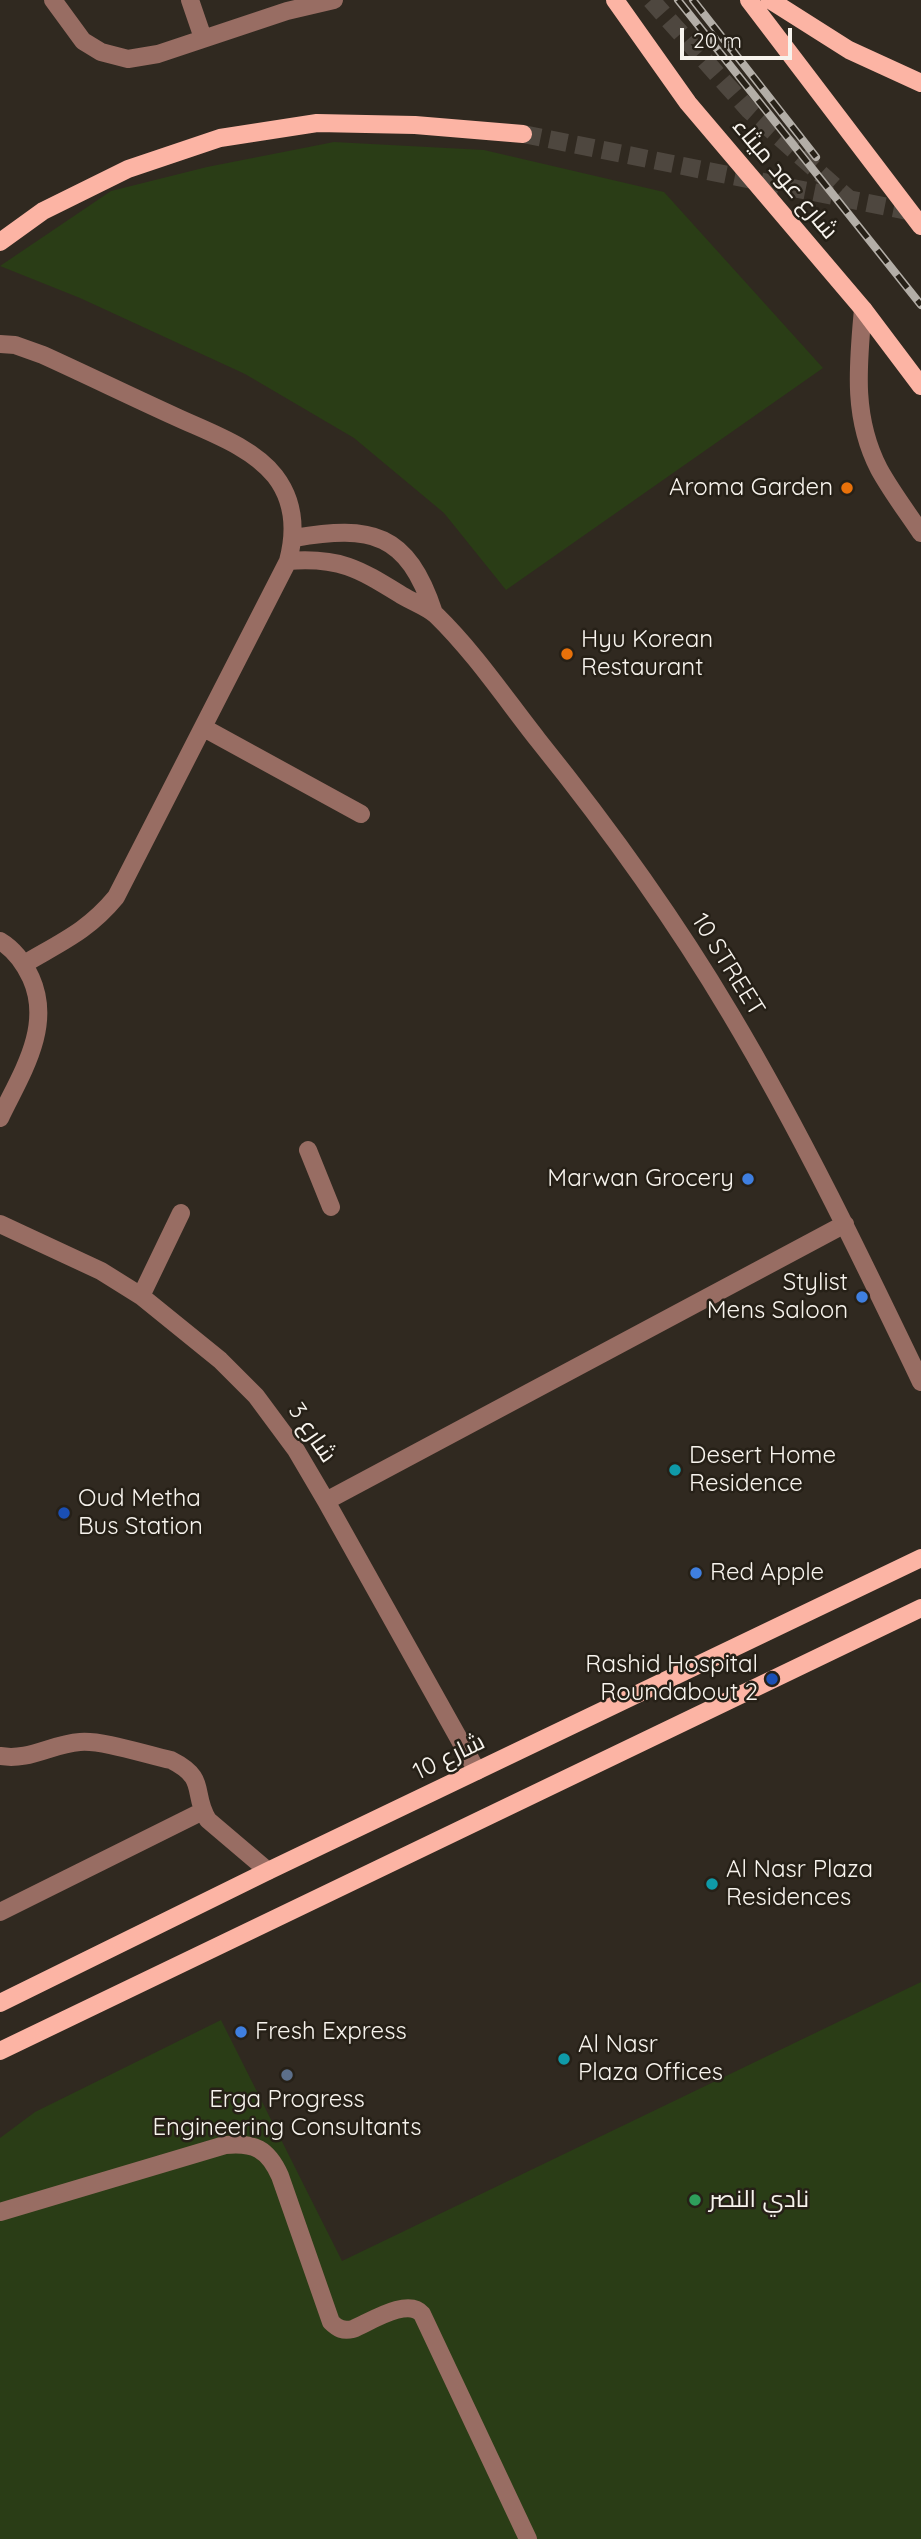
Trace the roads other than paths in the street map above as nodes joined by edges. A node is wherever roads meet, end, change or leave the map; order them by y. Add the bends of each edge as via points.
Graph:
1 (53, 0) edge
2 (190, 0) edge
3 (334, 0) edge
4 (615, 0) edge
5 (749, 0) edge
6 (770, 0) edge
7 (203, 38) junction
8 (921, 83) edge
9 (523, 134) tunnel mouth
10 (921, 226) edge
11 (0, 242) edge
12 (863, 309) junction
13 (0, 344) edge
14 (921, 386) edge
15 (921, 533) edge
16 (294, 538) junction
17 (288, 561) junction
18 (434, 613) junction
19 (204, 728) junction
20 (361, 814) dead end
21 (0, 941) edge
22 (24, 964) junction
23 (5, 1094) edge
24 (0, 1118) edge
25 (308, 1150) dead end
26 (331, 1207) dead end
27 (181, 1213) dead end
28 (0, 1224) edge
29 (845, 1224) junction
30 (141, 1296) junction
31 (921, 1382) edge
32 (326, 1501) junction
33 (921, 1558) edge
34 (921, 1608) edge
35 (0, 1756) edge
36 (477, 1771) junction
37 (203, 1811) junction
38 (268, 1871) junction
39 (0, 1912) edge
40 (0, 2004) edge
41 (0, 2051) edge
42 (0, 2212) edge
43 (528, 2539) edge

1 - 7 street via 83,41 128,60
2 - 7 street
3 - 7 street
4 - 12 main road, شارع عود ميثاء via 688,103
5 - 10 main road
6 - 8 main road via 849,50
9 - 11 main road via 415,125 317,124 220,138 128,169 43,211
12 - 14 main road, شارع عود ميثاء
12 - 15 street via 857,386 867,443
13 - 16 street via 43,355 238,446 275,476 294,520
16 - 17 street
16 - 18 street via 357,531 391,543 424,584
17 - 18 street via 343,563
17 - 19 street
18 - 29 street, 10 STREET via 597,813 642,876 729,1011
19 - 20 street
19 - 22 street via 116,897 78,934
21 - 22 street
22 - 23 street via 37,992 39,1022 31,1052
23 - 24 street
25 - 26 street
27 - 30 street
28 - 30 street, شارع 3 via 101,1271
29 - 31 street, 10 STREET
29 - 32 street
30 - 32 street, شارع 3 via 220,1360 256,1396
32 - 36 street, شارع 3
33 - 36 main road, شارع 10
34 - 41 main road
35 - 37 street via 25,1757 84,1741 171,1760 195,1777
36 - 38 main road, شارع 10
37 - 38 street via 215,1828
37 - 39 street
38 - 40 main road, شارع 10
42 - 43 street via 225,2145 242,2143 259,2149 272,2160 279,2176 331,2322 345,2330 406,2307 422,2314

